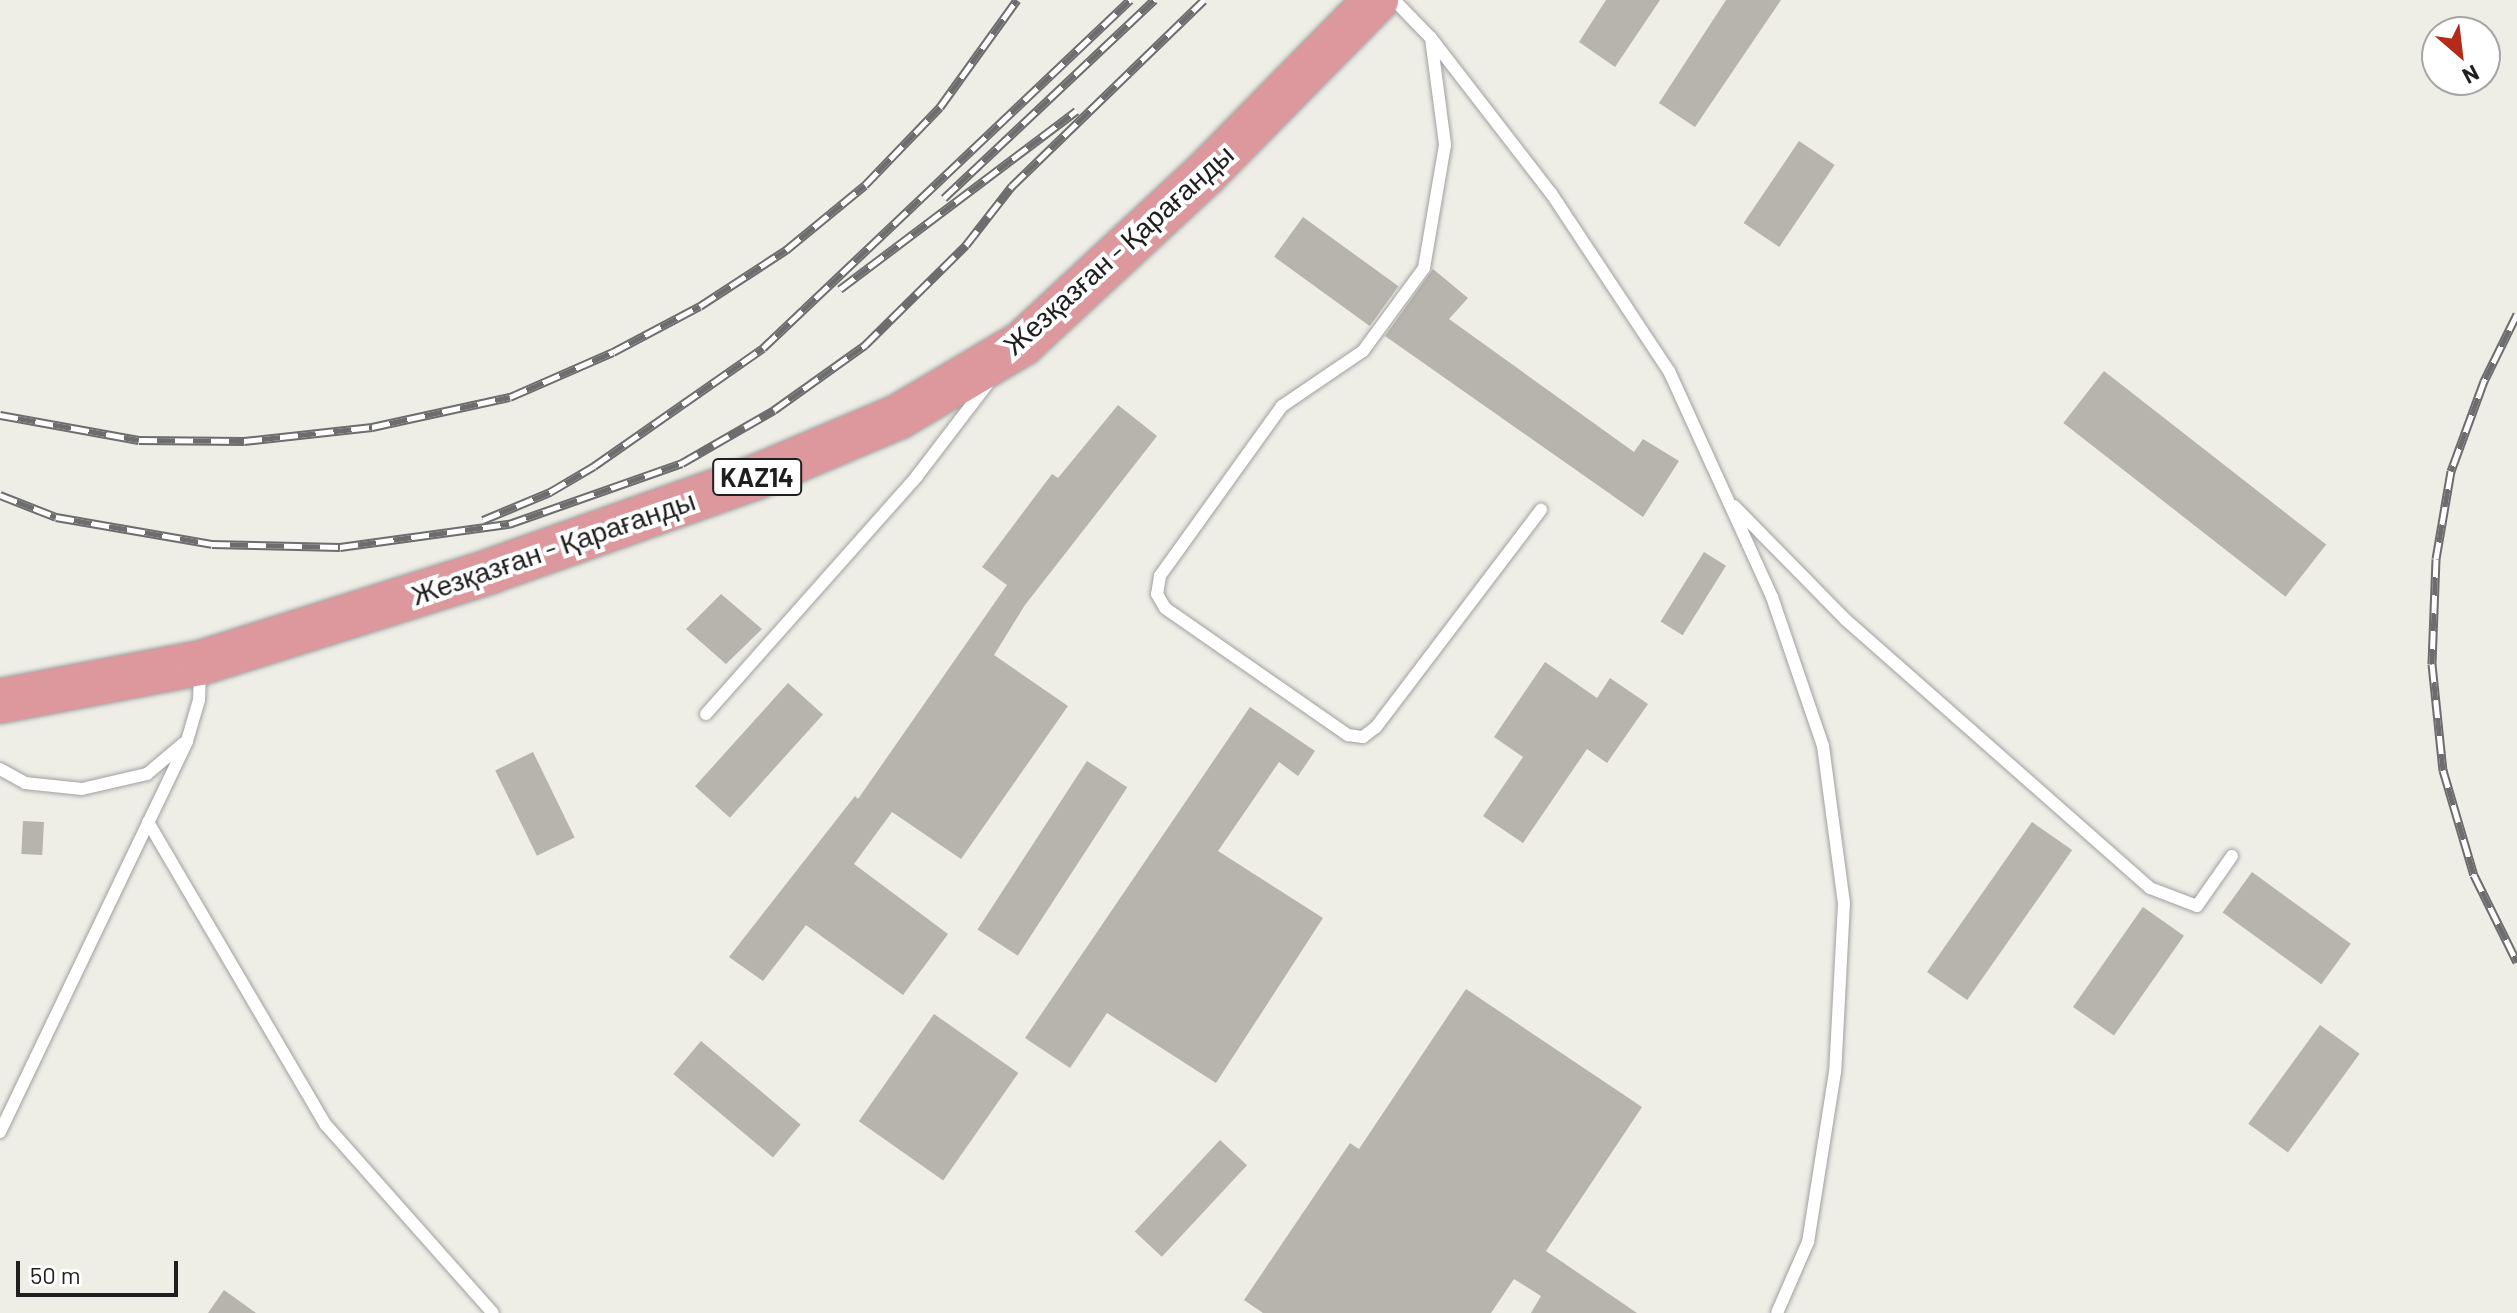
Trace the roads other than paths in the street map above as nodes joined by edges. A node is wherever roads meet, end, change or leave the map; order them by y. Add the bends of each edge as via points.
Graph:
1 (1376, 0) edge
2 (1394, 0) edge
3 (1431, 38) junction
4 (1015, 349) junction
5 (1727, 498) junction
6 (1541, 510) dead end
7 (200, 663) junction
8 (0, 701) edge
9 (706, 714) dead end
10 (187, 741) junction
11 (0, 769) edge
12 (148, 822) junction
13 (2232, 856) dead end
14 (0, 1132) edge
15 (493, 1313) edge
16 (1777, 1313) edge

1 - 4 highway, Жезқазған - Қарағанды / KAZ14 via 1206,173
2 - 3 lane
3 - 5 lane via 1551,193 1669,371
3 - 6 lane via 1445,145 1424,268 1363,351 1282,406 1160,576 1157,594 1165,608 1243,663 1348,735 1363,737 1376,727
4 - 7 highway, Жезқазған - Қарағанды / KAZ14 via 898,417 754,478 491,571
4 - 9 lane via 917,476
5 - 13 lane via 1846,620 2150,888 2197,906
5 - 16 lane via 1772,597 1823,746 1844,903 1835,1072 1808,1242
7 - 8 highway, Жезқазған - Қарағанды / KAZ14
7 - 10 lane via 199,700
10 - 11 lane via 147,774 82,789 25,783
10 - 12 lane
12 - 14 lane
12 - 15 lane via 326,1125

